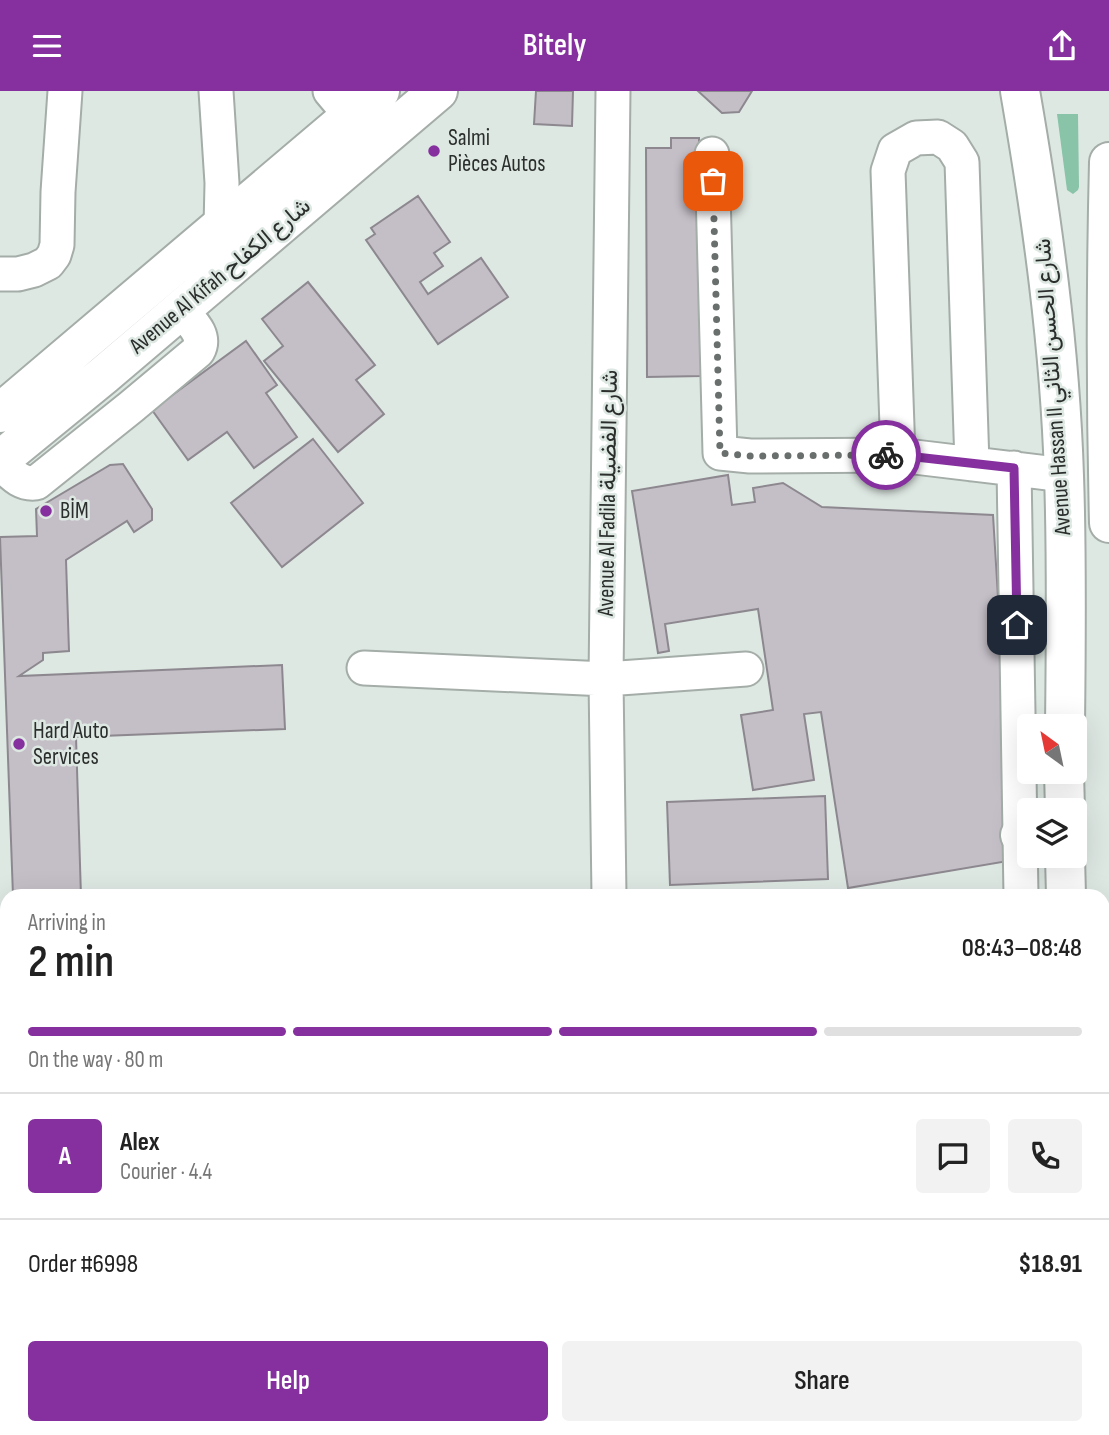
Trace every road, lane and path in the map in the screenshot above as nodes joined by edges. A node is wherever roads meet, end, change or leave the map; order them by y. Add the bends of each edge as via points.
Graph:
1 (65, 91) edge
2 (216, 91) edge
3 (380, 91) edge
4 (438, 91) edge
5 (612, 91) edge
6 (1020, 91) edge
7 (340, 103) edge
8 (712, 154) dead end
9 (1109, 162) edge
10 (221, 227) junction
11 (0, 274) edge
12 (1108, 288) edge
13 (0, 413) edge
14 (898, 455) junction
15 (0, 461) edge
16 (972, 464) junction
17 (1014, 468) junction
18 (1064, 475) junction
19 (1109, 523) edge
20 (364, 668) dead end
21 (746, 669) dead end
22 (606, 679) junction
23 (1065, 714) edge
24 (1024, 798) edge
25 (1023, 868) edge
26 (1065, 868) edge
27 (609, 889) edge
28 (1021, 889) edge
29 (1066, 889) edge

1 - 11 street via 54,255 41,267
2 - 10 street
3 - 7 main road, Avenue Al Kifah شارع الكفاح
4 - 15 main road, Avenue Al Kifah شارع الكفاح
5 - 22 street, Avenue Al Fadila شارع الفضيلة
6 - 18 main road, Avenue Hassan II شارع الحسن الثاني via 1053,328
7 - 10 main road, Avenue Al Kifah شارع الكفاح
8 - 14 street via 720,453
9 - 12 main road, Avenue Hassan II شارع الحسن الثاني
10 - 13 main road, Avenue Al Kifah شارع الكفاح
12 - 19 main road, Avenue Hassan II شارع الحسن الثاني
14 - 16 street
14 - 16 street via 888,171 895,151 916,138 938,138 952,146 962,162
16 - 17 street
17 - 18 street
17 - 24 street
18 - 23 main road, Avenue Hassan II شارع الحسن الثاني
20 - 22 street
21 - 22 street
22 - 27 street, Avenue Al Fadila شارع الفضيلة
25 - 28 street
26 - 29 main road

